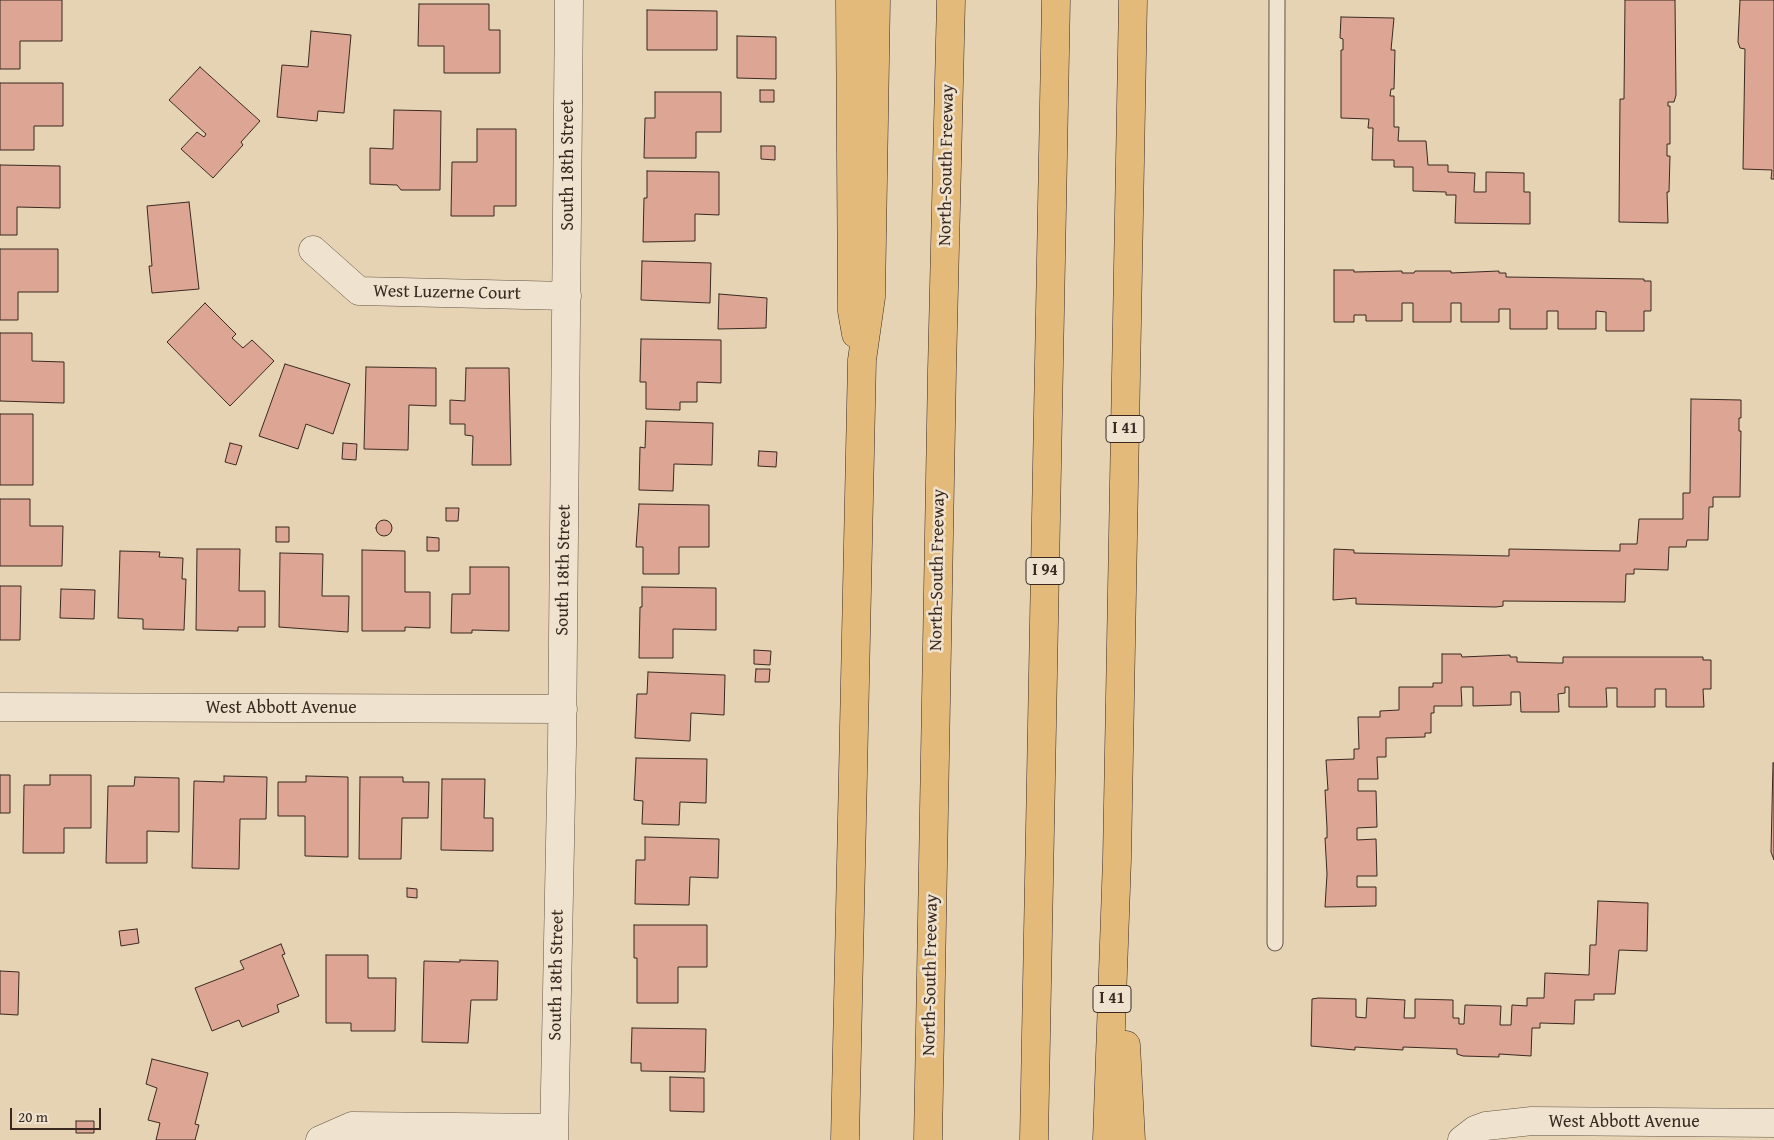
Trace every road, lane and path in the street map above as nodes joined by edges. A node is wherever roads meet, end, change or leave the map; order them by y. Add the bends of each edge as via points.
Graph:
1 (568, 0) edge
2 (850, 0) edge
3 (876, 0) edge
4 (951, 0) edge
5 (1056, 0) edge
6 (1133, 0) edge
7 (1277, 0) edge
8 (314, 250) dead end
9 (567, 296) junction
10 (862, 360) junction
11 (0, 707) edge
12 (562, 709) junction
13 (1117, 859) junction
14 (1275, 943) dead end
15 (1774, 1123) edge
16 (554, 1134) edge
17 (1469, 1135) edge
18 (320, 1140) edge
19 (845, 1140) edge
20 (928, 1140) edge
21 (1034, 1140) edge
22 (1107, 1140) edge
23 (1131, 1140) edge

1 - 9 street, South 18th Street
2 - 10 highway via 852,310
3 - 10 highway via 871,298
4 - 20 highway, North-South Freeway
5 - 21 highway, I 94
6 - 13 highway, I 41
7 - 14 lane
8 - 9 street, West Luzerne Court via 359,291
9 - 12 street, South 18th Street
10 - 19 highway
11 - 12 street, West Abbott Avenue
12 - 16 street, South 18th Street
13 - 22 highway, I 41
13 - 23 highway
15 - 17 street, West Abbott Avenue via 1532,1121 1505,1123
16 - 18 street via 352,1126

